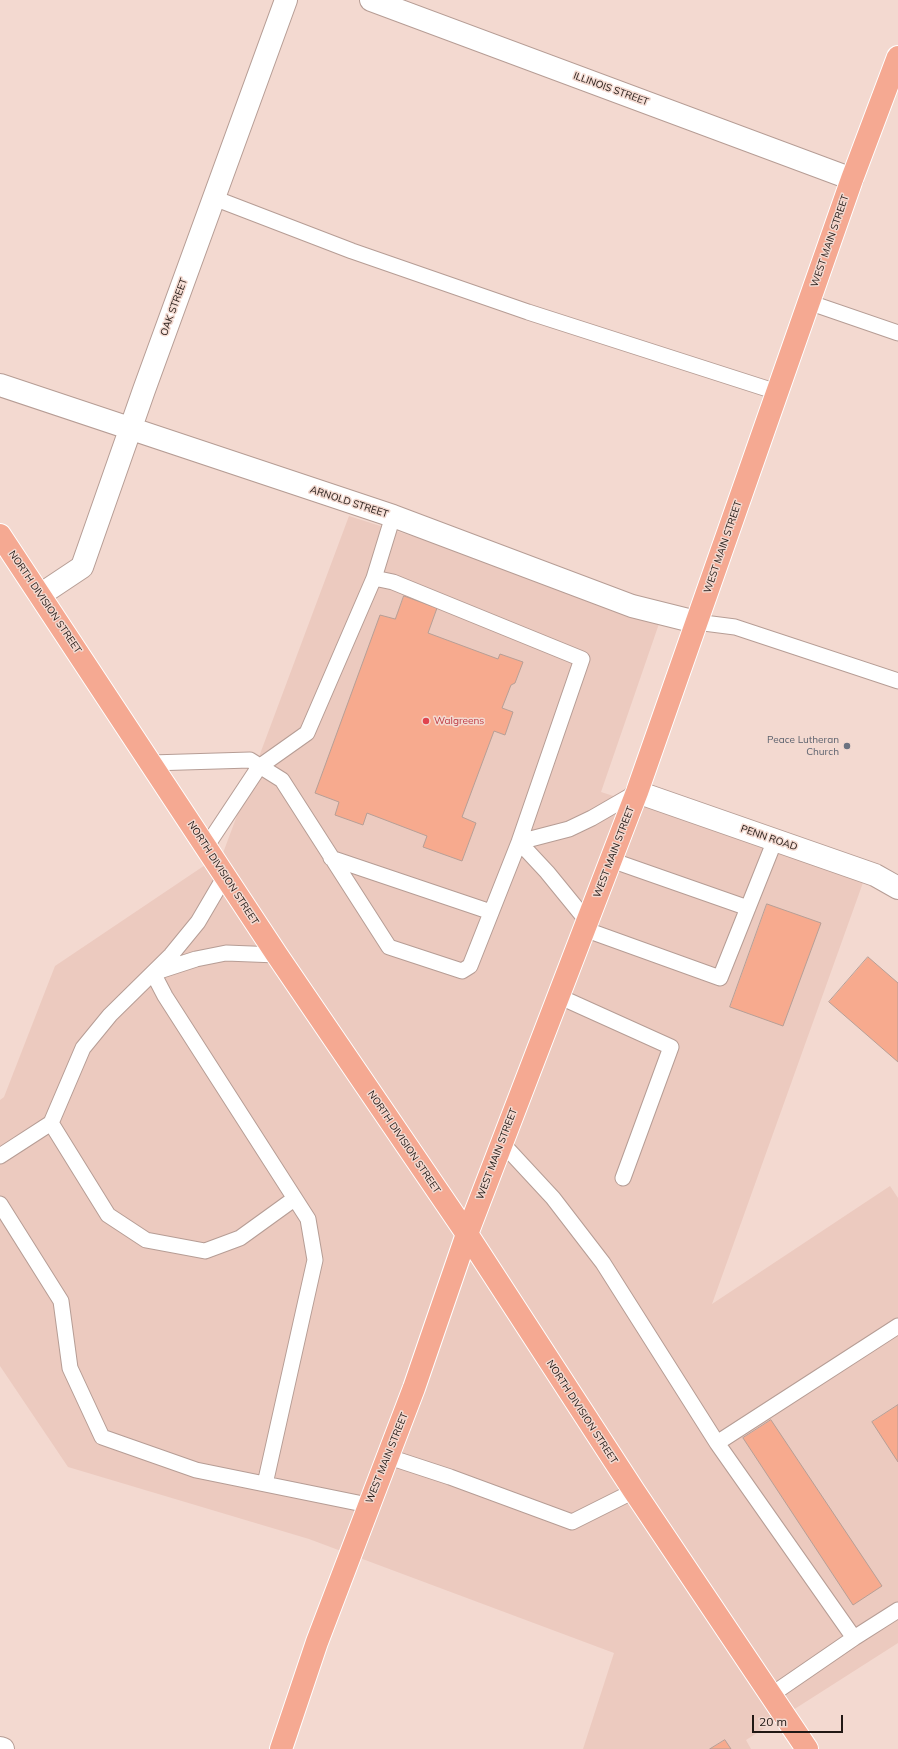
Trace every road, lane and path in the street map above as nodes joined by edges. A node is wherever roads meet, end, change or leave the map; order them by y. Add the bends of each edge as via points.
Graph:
1 (286, 0) edge
2 (371, 0) edge
3 (898, 57) edge
4 (852, 179) junction
5 (214, 198) junction
6 (808, 302) junction
7 (898, 333) edge
8 (0, 385) edge
9 (777, 392) junction
10 (130, 430) junction
11 (393, 516) junction
12 (0, 535) edge
13 (374, 578) junction
14 (40, 595) junction
15 (696, 622) junction
16 (898, 681) edge
17 (151, 763) junction
18 (259, 767) junction
19 (637, 792) junction
20 (775, 840) junction
21 (519, 842) junction
22 (206, 847) junction
23 (331, 858) junction
24 (611, 860) junction
25 (225, 876) junction
26 (898, 888) edge
27 (748, 908) junction
28 (491, 912) junction
29 (586, 925) junction
30 (277, 955) junction
31 (153, 973) junction
32 (558, 996) junction
33 (51, 1123) junction
34 (502, 1142) junction
35 (0, 1156) edge
36 (623, 1178) dead end
37 (294, 1199) junction
38 (0, 1204) edge
39 (467, 1234) junction
40 (898, 1326) edge
41 (717, 1443) junction
42 (389, 1457) junction
43 (265, 1484) junction
44 (634, 1491) junction
45 (368, 1505) junction
46 (898, 1610) edge
47 (854, 1638) junction
48 (771, 1695) junction
49 (0, 1748) edge
50 (3, 1749) edge
51 (281, 1749) edge
52 (806, 1749) edge

1 - 5 street, OAK STREET
2 - 4 street, ILLINOIS STREET
3 - 4 main road, WEST MAIN STREET
4 - 6 main road, WEST MAIN STREET
5 - 9 lane via 528,312
5 - 10 street, OAK STREET
6 - 7 lane
6 - 9 main road, WEST MAIN STREET
8 - 10 street, ARNOLD STREET
9 - 15 main road, WEST MAIN STREET
10 - 11 street, ARNOLD STREET
10 - 14 street, OAK STREET via 82,567
11 - 13 lane
11 - 15 street, ARNOLD STREET via 632,606
12 - 14 main road, NORTH DIVISION STREET
13 - 18 lane via 307,733
13 - 21 lane via 393,582 582,658
14 - 17 main road, NORTH DIVISION STREET
15 - 16 lane via 735,627
15 - 19 main road, WEST MAIN STREET
17 - 18 lane via 250,760
17 - 22 main road, NORTH DIVISION STREET
18 - 22 lane
18 - 23 lane via 282,780
19 - 20 street, PENN ROAD
19 - 21 lane via 569,829
19 - 24 main road, WEST MAIN STREET
20 - 26 street, PENN ROAD via 875,875
20 - 27 lane
21 - 28 lane
21 - 29 lane via 547,872
22 - 25 main road, NORTH DIVISION STREET
23 - 28 lane
23 - 28 lane via 389,947 462,971 470,966
24 - 27 lane
24 - 29 main road, WEST MAIN STREET
25 - 30 main road, NORTH DIVISION STREET
25 - 31 lane via 198,922
27 - 29 lane via 720,978
29 - 32 main road, WEST MAIN STREET
30 - 31 lane via 226,953 196,959
30 - 39 main road, NORTH DIVISION STREET
31 - 33 lane via 110,1015 83,1048
31 - 37 lane
32 - 34 main road, WEST MAIN STREET
32 - 36 lane via 671,1047
33 - 35 lane
33 - 37 lane via 108,1215 146,1240 205,1251 240,1238
34 - 39 main road, WEST MAIN STREET
34 - 41 lane via 553,1198 603,1263
37 - 43 lane via 308,1219 315,1260
38 - 43 lane via 61,1301 70,1368 102,1437 196,1470
39 - 42 main road, WEST MAIN STREET
39 - 44 main road, NORTH DIVISION STREET
40 - 41 lane
41 - 47 lane
42 - 44 lane via 572,1522
42 - 45 main road, WEST MAIN STREET
43 - 45 lane
44 - 48 main road, NORTH DIVISION STREET
45 - 51 main road, WEST MAIN STREET via 317,1642
46 - 47 lane
47 - 48 lane
48 - 52 main road, NORTH DIVISION STREET
49 - 50 street

